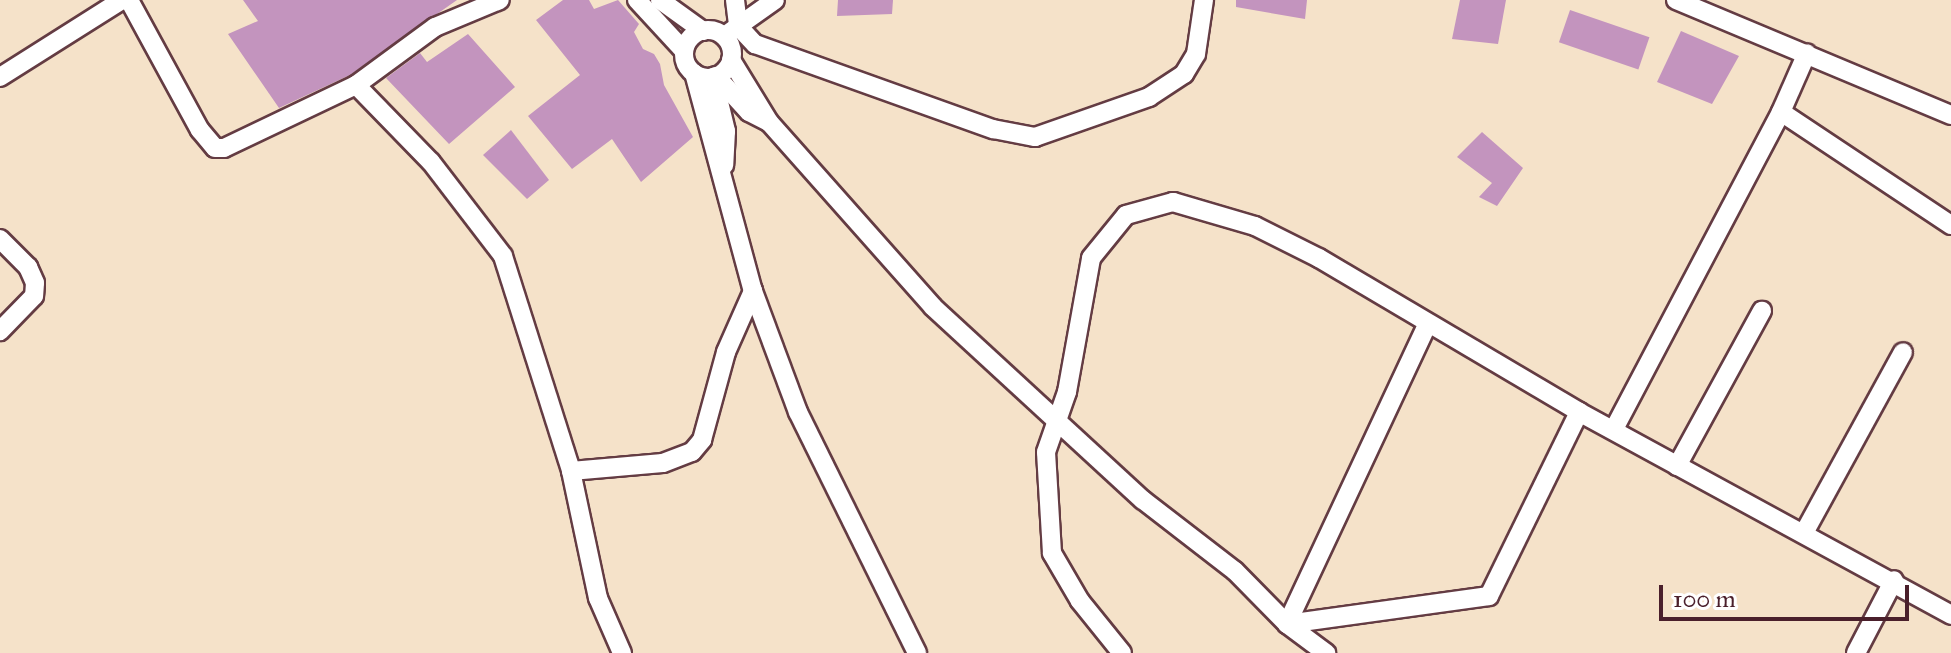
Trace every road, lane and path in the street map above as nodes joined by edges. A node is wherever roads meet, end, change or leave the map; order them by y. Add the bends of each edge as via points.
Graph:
1 (122, 0) edge
2 (129, 0) edge
3 (500, 0) edge
4 (637, 0) edge
5 (660, 0) edge
6 (735, 0) edge
7 (775, 0) edge
8 (1204, 0) edge
9 (1676, 0) edge
10 (703, 31) junction
11 (731, 31) junction
12 (684, 51) junction
13 (1807, 53) junction
14 (731, 60) junction
15 (694, 73) junction
16 (0, 77) edge
17 (714, 77) junction
18 (356, 85) junction
19 (1781, 112) junction
20 (1951, 115) edge
21 (769, 122) junction
22 (723, 168) junction
23 (1951, 225) edge
24 (0, 239) edge
25 (753, 291) junction
26 (1762, 311) dead end
27 (1428, 323) junction
28 (0, 331) edge
29 (1903, 352) dead end
30 (1579, 412) junction
31 (1058, 424) junction
32 (1614, 429) junction
33 (1677, 466) junction
34 (571, 471) junction
35 (1804, 533) junction
36 (1894, 580) junction
37 (1951, 615) edge
38 (1287, 624) junction
39 (622, 653) edge
40 (917, 653) edge
41 (1122, 653) edge
42 (1326, 653) edge
43 (1856, 653) edge

1 - 16 street
2 - 18 street via 215,148 239,145
3 - 18 street via 435,27
4 - 12 street
5 - 10 street
6 - 11 street
7 - 11 street
8 - 11 street via 1196,54 1184,74 1149,97 1035,137 993,129
9 - 13 street
10 - 11 street
10 - 12 street via 690,38
11 - 14 street
12 - 15 street
13 - 19 street
13 - 20 street
14 - 17 street
14 - 21 street
15 - 17 street
15 - 22 street via 708,138
17 - 21 street via 749,112
17 - 22 street via 726,131
18 - 34 street via 431,162 503,256
19 - 23 street
19 - 32 street
21 - 31 street via 933,307
22 - 25 street
24 - 28 street via 28,267 35,283 34,296
25 - 34 street via 726,352 702,440 692,452 663,463
25 - 40 street via 798,412
26 - 33 street
27 - 30 street
27 - 31 street via 1255,226 1198,207 1150,205 1126,215 1091,258 1081,333
27 - 38 street
29 - 35 street
30 - 32 street
30 - 38 street via 1489,596
31 - 38 street via 1235,571
31 - 41 street via 1045,468 1052,553 1080,601
32 - 33 street
33 - 35 street
34 - 39 street via 598,598
35 - 36 street
36 - 37 street
36 - 43 street
38 - 42 street

